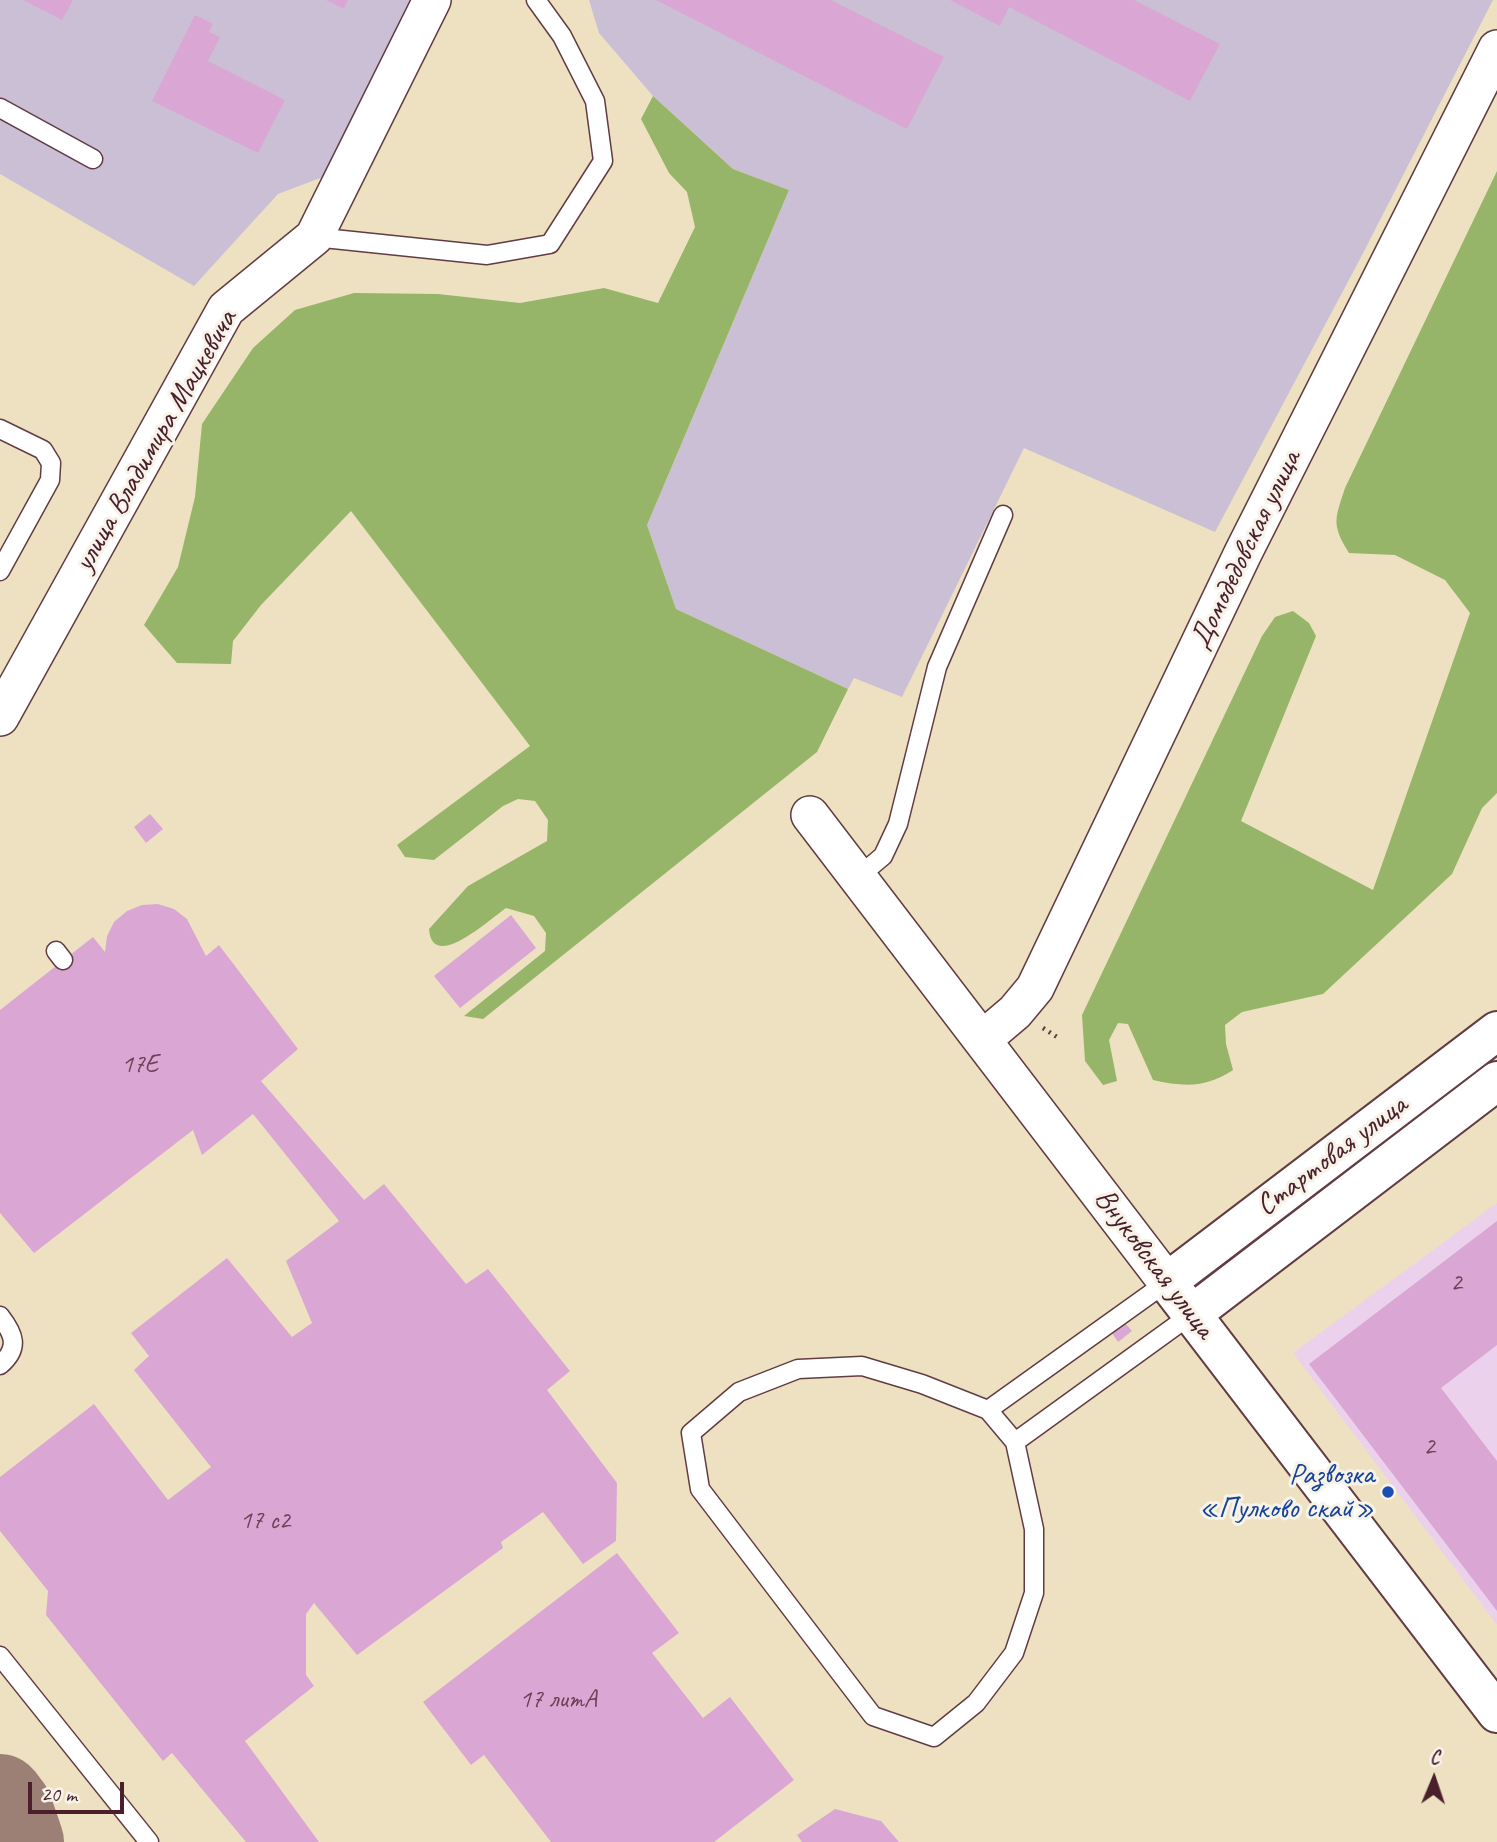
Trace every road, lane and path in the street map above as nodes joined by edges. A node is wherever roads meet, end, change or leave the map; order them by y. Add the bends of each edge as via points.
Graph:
1 (432, 0) edge
2 (536, 0) edge
3 (1497, 49) edge
4 (0, 108) edge
5 (93, 159) dead end
6 (314, 237) junction
7 (0, 429) edge
8 (1003, 515) dead end
9 (0, 571) edge
10 (0, 717) edge
11 (810, 815) dead end
12 (858, 877) junction
13 (1497, 1031) edge
14 (982, 1040) junction
15 (1497, 1081) edge
16 (1167, 1282) junction
17 (1192, 1314) junction
18 (0, 1316) edge
19 (0, 1365) edge
20 (988, 1410) junction
21 (1014, 1442) junction
22 (2, 1663) edge
23 (1497, 1713) edge
24 (149, 1842) edge

1 - 6 street, улица Владимира Мацкевича
2 - 6 lane via 562,36 594,102 603,161 550,244 487,255
3 - 14 street, Домодедовская улица via 1243,553 1035,988
4 - 5 lane
6 - 10 street, улица Владимира Мацкевича via 226,309
7 - 9 lane via 43,450 51,463 50,480
8 - 12 lane via 937,667 898,824 883,856
11 - 12 street, Внуковская улица
12 - 14 street, Внуковская улица
13 - 16 street, Стартовая улица
14 - 16 street, Внуковская улица
15 - 17 street, Стартовая улица
16 - 17 street, Внуковская улица
16 - 20 lane
17 - 21 lane
17 - 23 street, Внуковская улица
18 - 19 lane via 14,1335 13,1349
20 - 21 lane
20 - 21 lane via 862,1366 798,1369 739,1392 691,1433 700,1489 873,1716 933,1737 976,1703 1014,1653 1034,1593 1034,1530
22 - 24 lane

